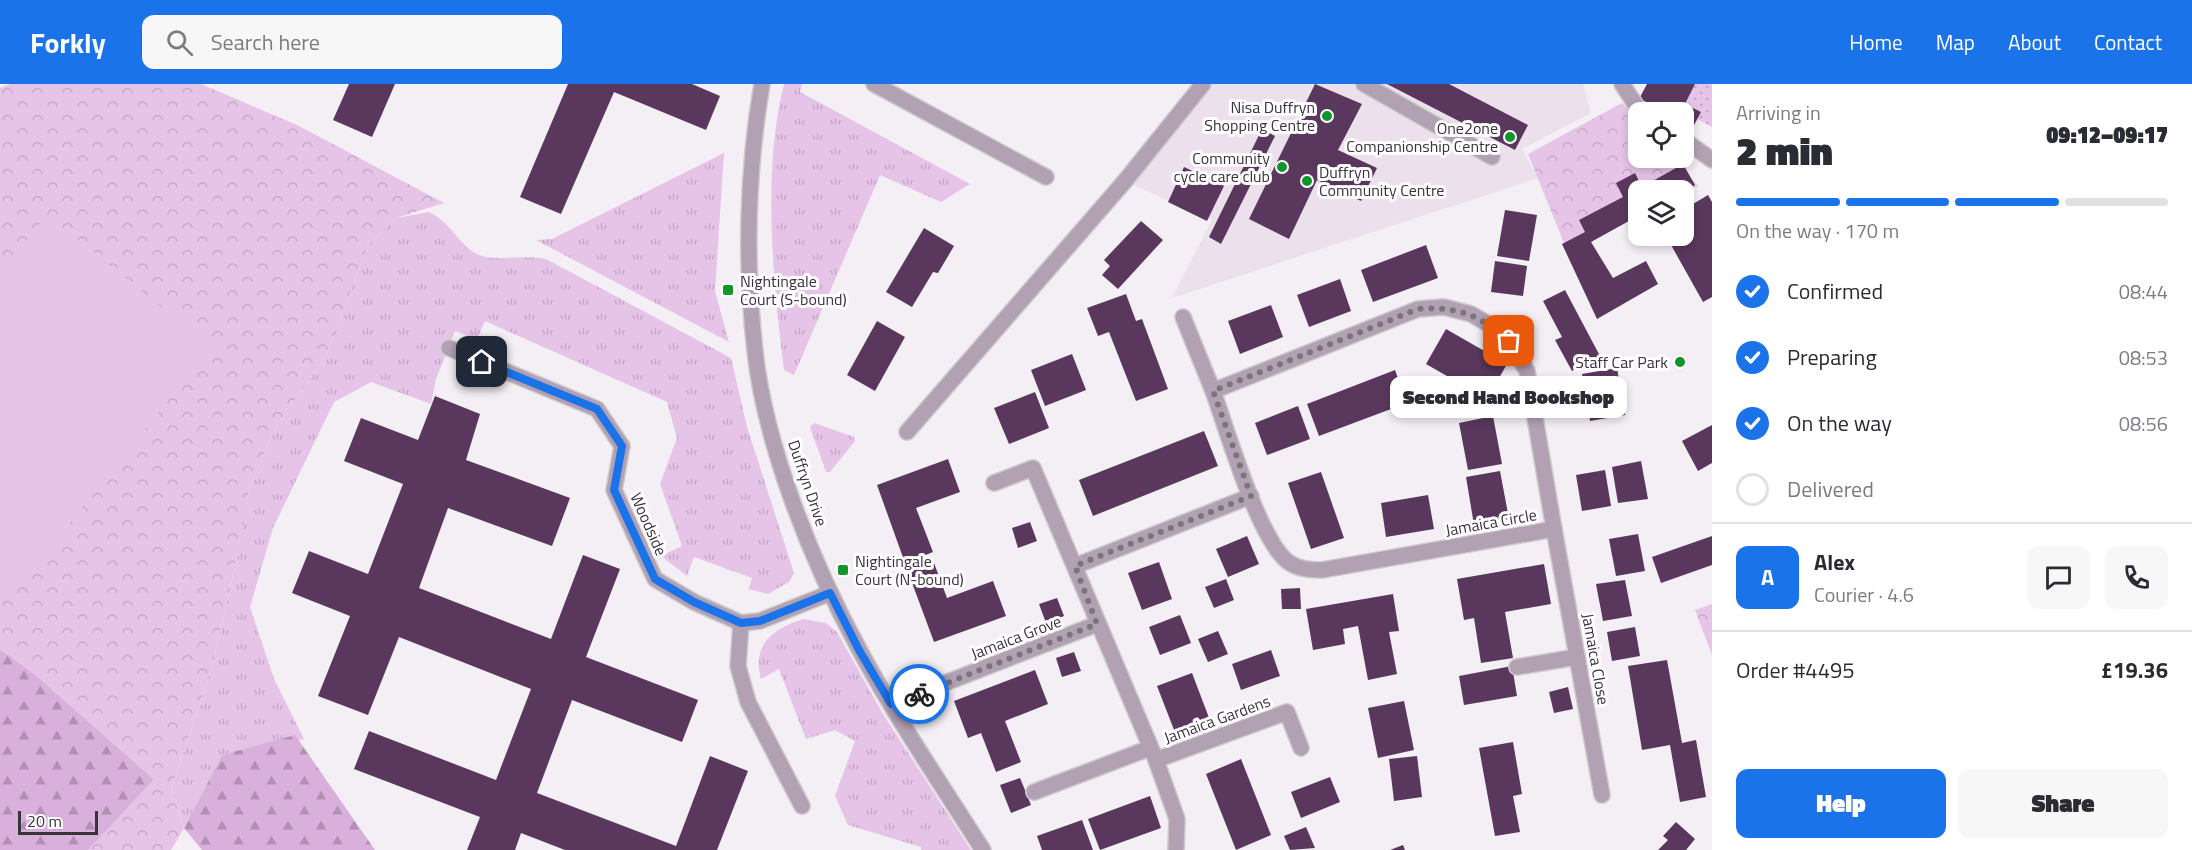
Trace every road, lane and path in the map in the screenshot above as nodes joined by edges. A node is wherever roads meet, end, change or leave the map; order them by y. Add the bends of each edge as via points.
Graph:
1 (762, 84) edge
2 (874, 84) edge
3 (1203, 84) edge
4 (1364, 84) edge
5 (1622, 84) edge
6 (1634, 102) edge
7 (1694, 147) edge
8 (1492, 157) dead end
9 (1712, 160) edge
10 (1046, 177) dead end
11 (1183, 317) dead end
12 (449, 348) dead end
13 (1213, 391) junction
14 (907, 432) dead end
15 (994, 483) dead end
16 (1251, 496) junction
17 (1554, 529) junction
18 (1075, 566) junction
19 (830, 593) junction
20 (741, 623) junction
21 (1097, 624) junction
22 (1577, 657) junction
23 (1517, 667) dead end
24 (891, 704) junction
25 (1301, 748) dead end
26 (1153, 754) junction
27 (1034, 792) dead end
28 (1602, 795) dead end
29 (802, 806) dead end
30 (983, 850) edge
31 (1176, 850) edge

1 - 19 street, Duffryn Drive via 754,143 749,246 755,352 768,421 794,504
2 - 10 street
3 - 14 street via 1125,181
4 - 8 street
5 - 6 street
7 - 9 street
11 - 13 street, Jamaica Circle
12 - 20 street, Woodside via 597,409 622,446 614,490 655,579
13 - 16 street, Jamaica Circle
13 - 17 street, Jamaica Circle via 1418,309 1444,307 1471,314 1509,341 1527,371
15 - 18 street via 1033,468
16 - 17 street, Jamaica Circle via 1274,547 1288,562 1303,569 1322,570
16 - 18 street
17 - 22 street, Jamaica Close
18 - 21 street
19 - 20 street via 760,621
19 - 24 street, Duffryn Drive
20 - 29 street via 738,666 748,702
21 - 24 street, Jamaica Grove
21 - 26 street, Jamaica Gardens
22 - 23 street
22 - 28 street, Jamaica Close
24 - 30 street, Duffryn Drive
25 - 26 street, Jamaica Gardens via 1287,712
26 - 27 street
26 - 31 street, Jamaica Gardens via 1177,819

